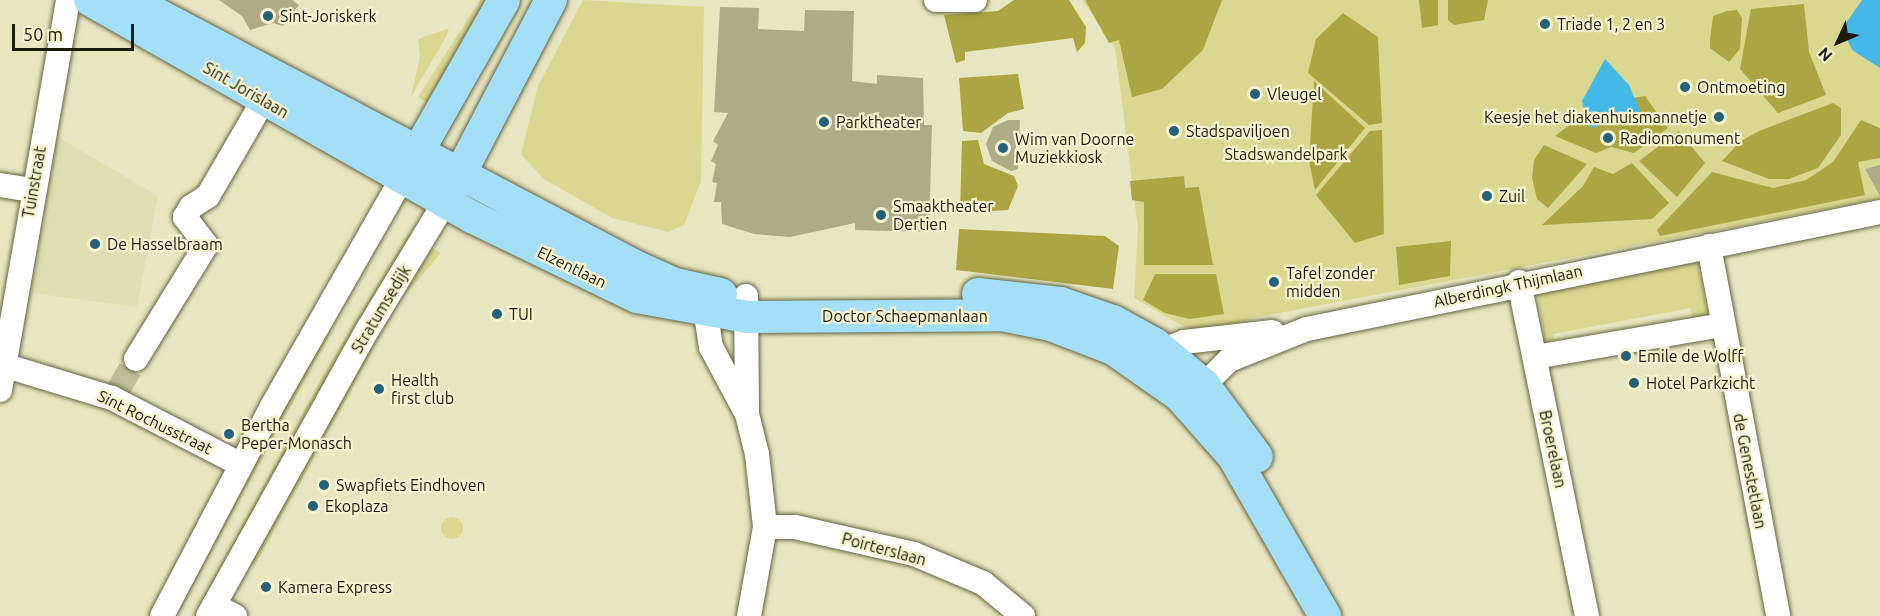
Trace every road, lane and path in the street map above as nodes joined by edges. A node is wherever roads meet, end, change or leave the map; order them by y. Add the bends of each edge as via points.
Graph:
1 (68, 0) edge
2 (90, 0) edge
3 (130, 0) edge
4 (504, 0) edge
5 (550, 0) edge
6 (936, 0) edge
7 (975, 0) edge
8 (263, 101) junction
9 (410, 165) junction
10 (461, 175) junction
11 (0, 185) edge
12 (32, 190) junction
13 (445, 202) junction
14 (1880, 212) edge
15 (1709, 246) junction
16 (1519, 282) junction
17 (704, 303) junction
18 (746, 306) junction
19 (1722, 325) junction
20 (1307, 329) junction
21 (1211, 342) junction
22 (1163, 350) junction
23 (1534, 357) junction
24 (136, 359) tunnel mouth
25 (2, 365) edge
26 (1191, 384) junction
27 (0, 390) edge
28 (747, 414) junction
29 (240, 464) junction
30 (765, 527) junction
31 (219, 612) edge
32 (162, 616) edge
33 (749, 616) edge
34 (1023, 616) edge
35 (1324, 616) edge
36 (1349, 616) edge
37 (1587, 616) edge
38 (1778, 616) edge

1 - 12 street, Tuinstraat
2 - 8 main road, Sint Jorislaan
3 - 9 main road, Sint Jorislaan
4 - 9 main road
5 - 10 main road, Stratumsedijk
6 - 7 street
8 - 9 main road, Sint Jorislaan
8 - 24 street via 208,195 191,207 185,217 206,245
9 - 10 main road, Elzentlaan
9 - 13 main road, Elzentlaan
9 - 29 street
10 - 13 main road, Stratumsedijk
10 - 17 main road, Elzentlaan
11 - 12 street
12 - 25 street, Tuinstraat
13 - 17 main road, Elzentlaan via 605,285 637,297
13 - 31 street, Stratumsedijk via 368,329
14 - 15 street, Alberdingk Thijmlaan
15 - 16 street, Alberdingk Thijmlaan
15 - 19 street
16 - 20 street, Alberdingk Thijmlaan
16 - 23 street, Broerelaan
17 - 18 main road, Elzentlaan
17 - 28 street via 711,347
18 - 22 main road, Doctor Schaepmanlaan via 932,293 1033,298 1088,311
18 - 26 main road, Doctor Schaepmanlaan via 1002,315 1093,340
18 - 28 street
19 - 23 street
19 - 38 street, de Genestetlaan
20 - 21 street, Alberdingk Thijmlaan
20 - 26 street, Alberdingk Thijmlaan via 1229,360
21 - 22 street, Alberdingk Thijmlaan via 1184,342
21 - 26 street
22 - 26 main road, Doctor Schaepmanlaan
23 - 37 street, Broerelaan
25 - 27 street, Tuinstraat
25 - 29 street, Sint Rochusstraat via 115,394
26 - 35 main road, Doctor Schaepmanlaan
26 - 36 main road, Doctor Schaepmanlaan via 1249,444
28 - 30 street via 758,454
29 - 32 street
30 - 33 street
30 - 34 street, Poirterslaan via 795,527 914,554 983,583

